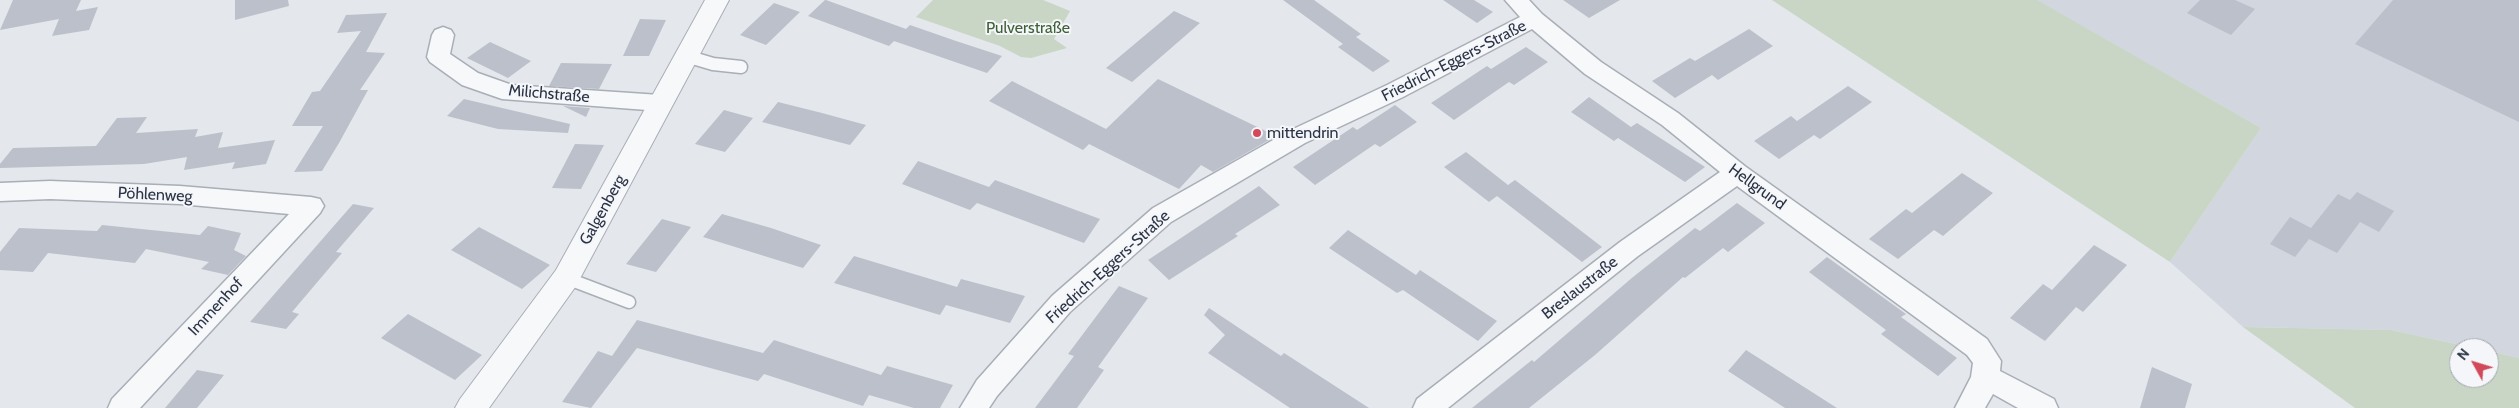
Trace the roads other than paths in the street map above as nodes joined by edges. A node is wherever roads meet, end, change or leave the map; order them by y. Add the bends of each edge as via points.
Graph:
1 (717, 0) edge
2 (1516, 0) edge
3 (1534, 19) junction
4 (443, 35) dead end
5 (686, 56) junction
6 (741, 67) dead end
7 (660, 103) junction
8 (1737, 173) junction
9 (0, 192) edge
10 (311, 206) joint
11 (566, 278) junction
12 (629, 302) dead end
13 (1977, 394) edge
14 (122, 408) edge
15 (472, 408) edge
16 (974, 408) edge
17 (1427, 408) edge
18 (2044, 408) edge

1 - 5 street, Galgenberg
2 - 3 street, Hellgrund
3 - 8 street, Hellgrund via 1593,68 1670,119
3 - 16 street, Friedrich-Eggers-Straße via 1395,91 1297,137 1162,216 1060,304 987,388
4 - 7 street, Milichstraße via 438,57 470,79 510,93
5 - 6 lane via 713,64
5 - 7 street, Galgenberg
7 - 11 street, Galgenberg
8 - 13 street, Hellgrund via 1977,346 1987,361
8 - 17 street, Breslaustraße via 1629,249
9 - 10 street, Pöhlenweg via 50,190 180,195
10 - 14 street, Immenhof
11 - 12 lane
11 - 15 street, Galgenberg
13 - 18 street, Hellgrund

